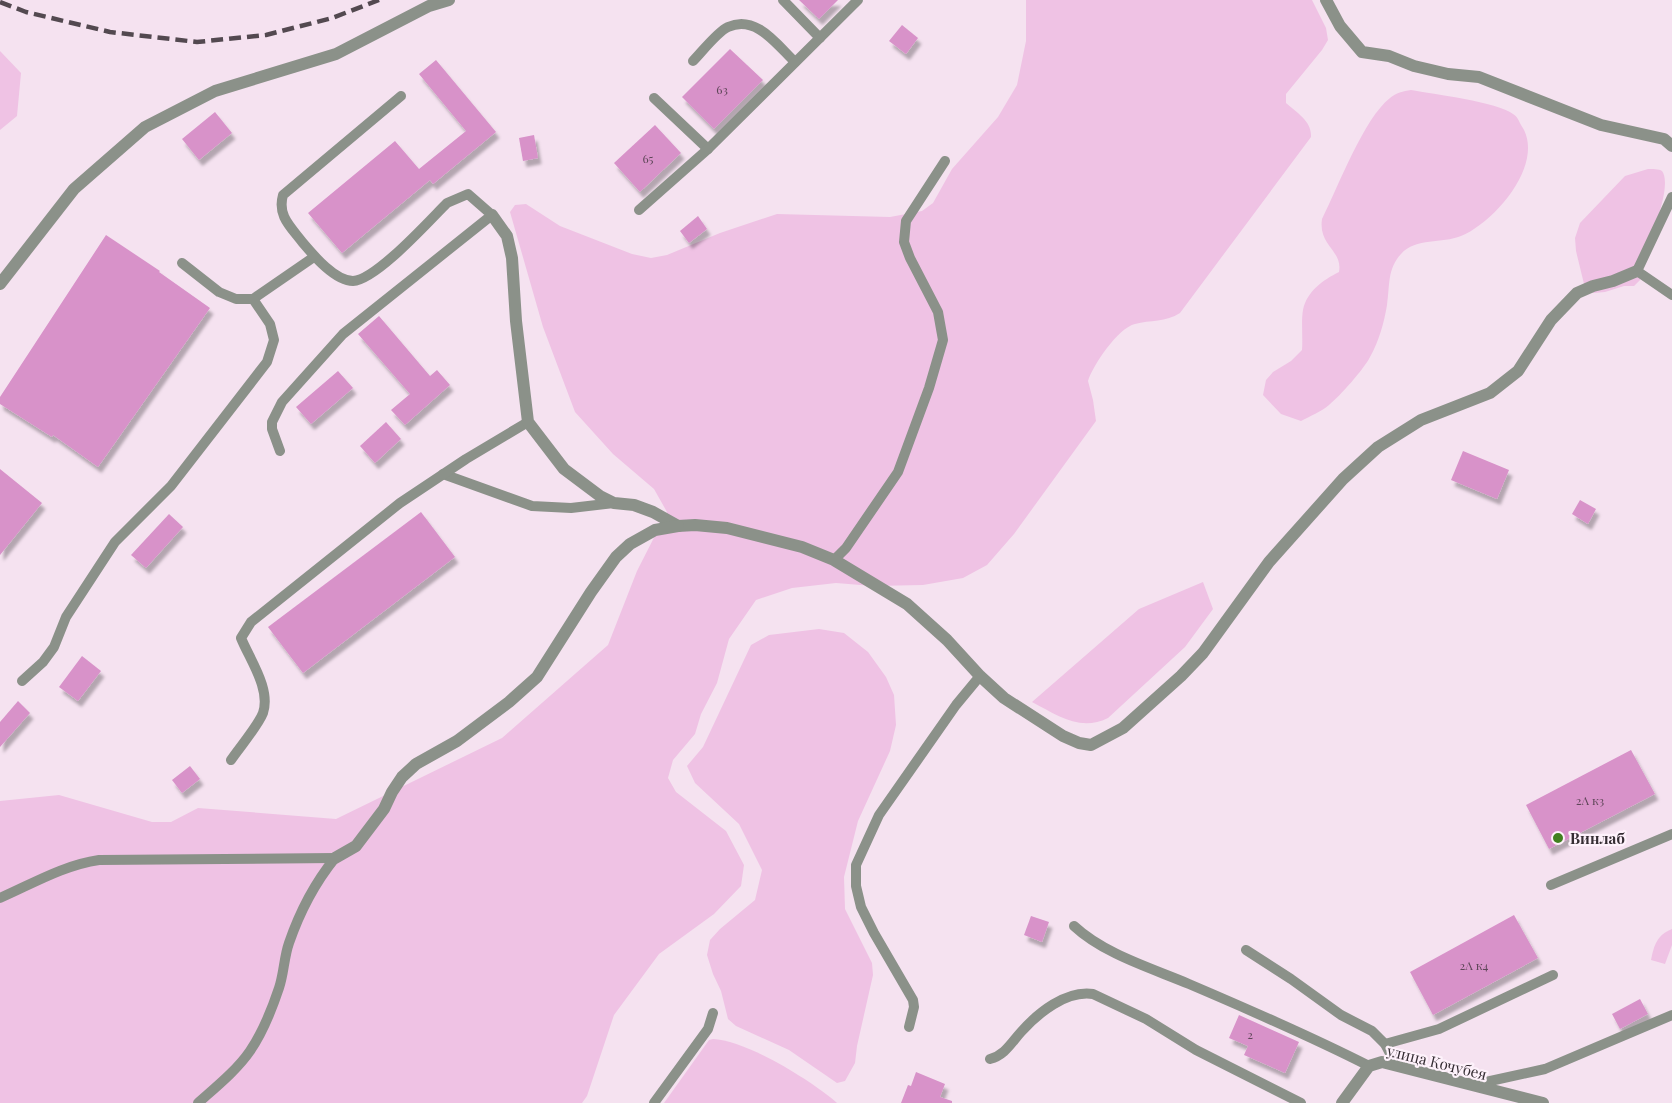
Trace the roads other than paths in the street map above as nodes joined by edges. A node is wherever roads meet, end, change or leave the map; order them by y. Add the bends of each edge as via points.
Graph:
1 (449, 0) edge
2 (783, 0) edge
3 (858, 0) edge
4 (1326, 0) edge
5 (820, 38) junction
6 (693, 61) dead end
7 (795, 62) junction
8 (401, 96) dead end
9 (654, 98) dead end
10 (1668, 143) edge
11 (708, 149) junction
12 (945, 160) dead end
13 (1672, 197) edge
14 (639, 210) dead end
15 (492, 215) junction
16 (314, 257) junction
17 (182, 263) dead end
18 (1637, 272) junction
19 (0, 284) edge
20 (1672, 296) edge
21 (253, 299) junction
22 (528, 422) junction
23 (280, 451) dead end
24 (443, 474) junction
25 (614, 503) junction
26 (678, 526) junction
27 (834, 560) junction
28 (980, 676) junction
29 (22, 681) dead end
30 (231, 760) dead end
31 (1672, 834) edge
32 (335, 858) junction
33 (1551, 885) dead end
34 (0, 898) edge
35 (1074, 926) dead end
36 (1246, 950) dead end
37 (1553, 975) dead end
38 (713, 1013) dead end
39 (1672, 1015) edge
40 (909, 1028) dead end
41 (1385, 1044) junction
42 (990, 1059) dead end
43 (1396, 1065) junction
44 (1369, 1066) junction
45 (1470, 1085) junction
46 (198, 1103) edge
47 (654, 1103) edge
48 (1301, 1103) edge
49 (1342, 1103) edge
50 (1544, 1103) edge

1 - 19 street via 429,6 336,54 215,91 145,127 74,189
2 - 5 lane
3 - 5 lane
4 - 10 street via 1340,26 1362,52 1448,74 1479,77 1601,125
5 - 7 lane
6 - 7 lane via 727,28 745,23 759,28
7 - 11 lane
8 - 16 lane via 283,195 282,215
9 - 11 lane
11 - 14 lane
12 - 27 lane via 906,220 904,242 938,312 943,340 898,472
13 - 18 lane
15 - 16 lane via 468,195 459,197 447,203 376,272 354,281 342,279
15 - 22 street via 507,236 512,258
15 - 23 lane via 343,334 282,402 272,422
16 - 21 lane
17 - 21 lane via 219,292 236,299
18 - 20 lane
18 - 28 street via 1577,293 1551,320 1518,371 1499,387 1421,420 1377,447 1269,562 1203,653 1123,728 1091,745 1079,743 1039,722
21 - 29 lane via 270,324 274,340 267,362 171,486 115,542 66,617 54,647
22 - 24 lane
22 - 25 street via 564,469
24 - 25 lane via 532,506 571,508
24 - 30 lane via 400,503 251,622 241,638 265,701 262,714
25 - 26 street via 634,505
26 - 27 street via 727,528 802,547
26 - 32 street via 655,530 616,556 537,677 465,735 416,764 397,784 356,846
27 - 28 street via 907,604
28 - 40 lane via 879,815 856,865 861,907 914,1000
31 - 33 lane
32 - 34 lane via 99,860 84,862
32 - 46 lane via 304,903 288,945 280,987 250,1051
35 - 44 lane via 1115,952 1305,1033
36 - 41 lane via 1341,1015 1372,1031
37 - 41 lane via 1438,1029
38 - 47 lane via 708,1029
39 - 45 lane via 1545,1069
41 - 43 lane
42 - 48 lane via 999,1057 1043,1011 1074,995 1093,994
43 - 44 street, улица Кочубея via 1382,1062
43 - 45 street, улица Кочубея
44 - 49 street, улица Кочубея
45 - 50 street, улица Кочубея

